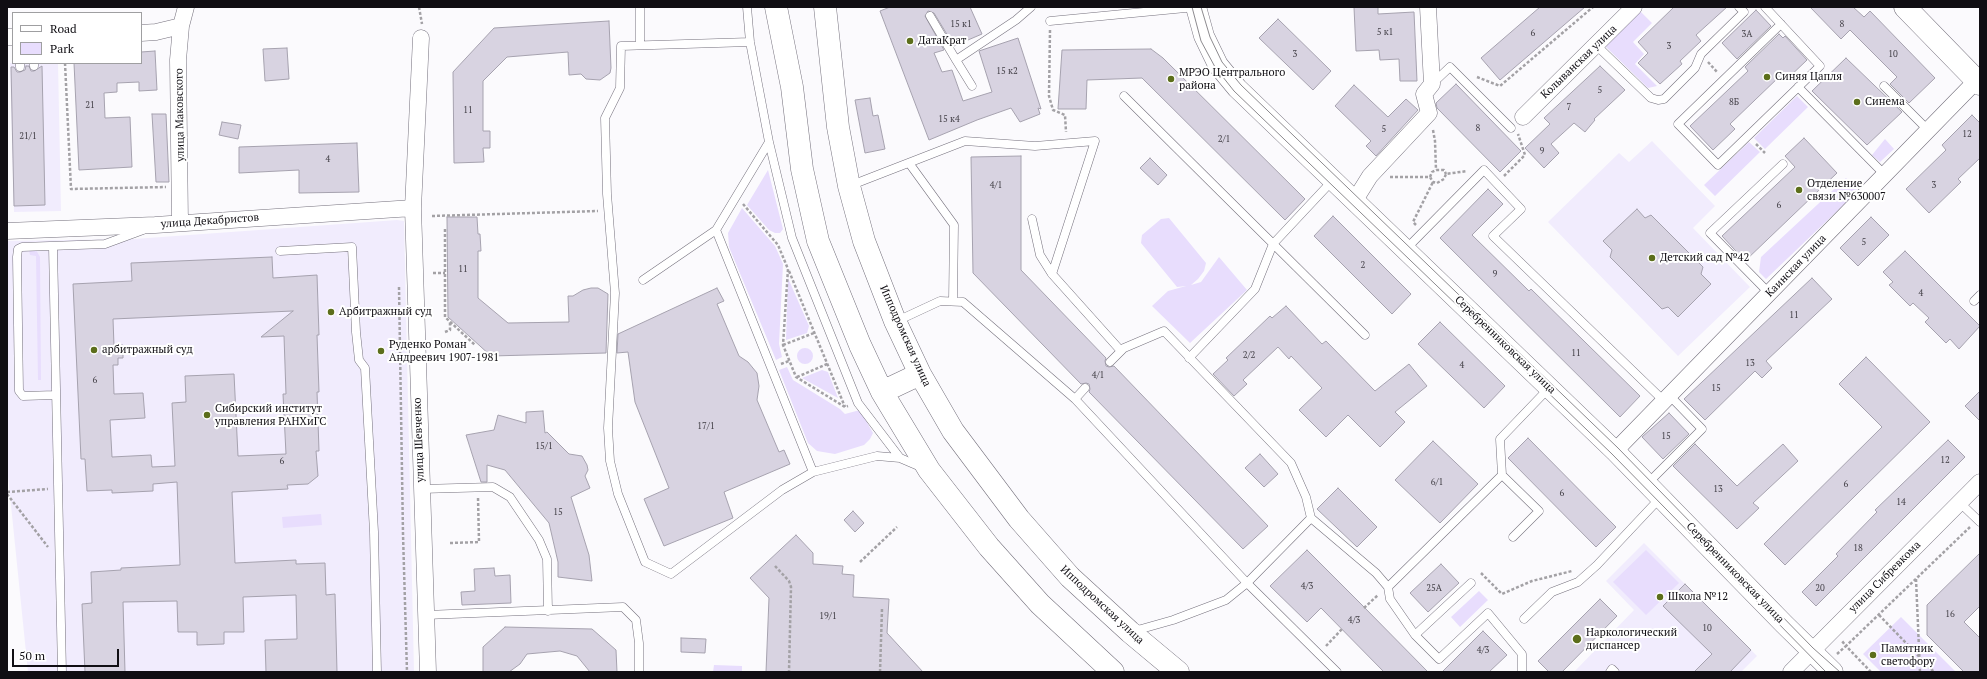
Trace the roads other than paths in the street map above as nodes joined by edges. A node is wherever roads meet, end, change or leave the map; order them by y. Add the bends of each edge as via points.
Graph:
1 (186, 7) edge
2 (640, 7) edge
3 (747, 7) edge
4 (776, 7) edge
5 (780, 7) edge
6 (825, 7) edge
7 (1031, 7) edge
8 (1196, 7) edge
9 (1428, 7) edge
10 (1634, 7) edge
11 (1739, 7) edge
12 (1765, 7) edge
13 (1905, 7) edge
14 (930, 16) dead end
15 (1050, 21) road end
16 (1781, 24) junction
17 (181, 26) junction
18 (781, 32) junction
19 (142, 33) edge
20 (421, 38) dead end
21 (750, 42) junction
22 (640, 45) junction
23 (1596, 45) junction
24 (956, 60) junction
25 (1979, 81) edge
26 (1432, 84) junction
27 (972, 86) dead end
28 (1884, 86) dead end
29 (1798, 87) junction
30 (1124, 96) dead end
31 (1523, 116) dead end
32 (1928, 130) junction
33 (1515, 131) road end
34 (769, 142) junction
35 (909, 163) junction
36 (1783, 164) dead end
37 (1885, 175) junction
38 (1334, 180) junction
39 (849, 186) junction
40 (1354, 200) junction
41 (413, 208) junction
42 (1032, 219) dead end
43 (155, 225) junction
44 (185, 226) junction
45 (716, 230) junction
46 (7, 231) edge
47 (1273, 244) junction
48 (53, 247) junction
49 (1406, 249) junction
50 (280, 251) dead end
51 (1052, 274) junction
52 (643, 280) dead end
53 (1769, 293) junction
54 (953, 301) junction
55 (895, 321) junction
56 (1365, 335) dead end
57 (1121, 351) junction
58 (1189, 358) junction
59 (1110, 362) dead end
60 (920, 374) junction
61 (1085, 388) dead end
62 (1550, 388) junction
63 (882, 392) junction
64 (55, 395) junction
65 (1668, 399) junction
66 (1074, 400) junction
67 (1616, 451) junction
68 (900, 458) junction
69 (929, 470) junction
70 (813, 472) junction
71 (1502, 476) junction
72 (1980, 482) edge
73 (1648, 483) junction
74 (421, 489) junction
75 (1661, 497) junction
76 (1960, 502) junction
77 (1311, 518) junction
78 (1979, 521) edge
79 (1513, 537) dead end
80 (1247, 583) junction
81 (1471, 583) dead end
82 (1388, 587) junction
83 (548, 611) junction
84 (426, 615) junction
85 (1524, 619) dead end
86 (1130, 632) junction
87 (1415, 636) junction
88 (1810, 651) junction
89 (62, 672) edge
90 (377, 672) edge
91 (428, 672) edge
92 (639, 672) edge
93 (1113, 672) edge
94 (1178, 672) edge
95 (1337, 672) edge
96 (1522, 672) edge
97 (1610, 672) edge
98 (1615, 672) edge
99 (1791, 672) edge
100 (1833, 672) edge

1 - 17 street, улица Маковского
2 - 22 lane
3 - 21 lane
4 - 18 main road
5 - 18 main road
6 - 39 main road, Ипподромская улица via 838,127
7 - 24 lane
8 - 15 lane
8 - 38 street, Серебренниковская улица via 1204,36 1218,65 1237,88
9 - 26 street
10 - 23 street, Колыванская улица
11 - 23 lane via 1744,12 1701,54 1695,68 1664,98 1658,100 1651,98
12 - 16 lane
13 - 25 main road
14 - 24 lane
16 - 29 lane via 1820,66
16 - 29 lane via 1678,124 1718,165
17 - 19 street
17 - 44 street, улица Маковского via 178,60 181,187
18 - 63 main road via 792,87 802,168 818,241
20 - 41 street, улица Шевченко
21 - 22 lane
21 - 34 lane
22 - 70 lane via 621,46 620,88 605,118 608,211 615,293 608,428 610,461 618,494 645,562 671,574 782,490
23 - 31 street, Колыванская улица
24 - 27 lane
25 - 32 street, Каинская улица
26 - 33 lane via 1450,67
26 - 40 street via 1424,94 1429,113 1370,176
28 - 32 lane
29 - 37 lane
30 - 47 lane
32 - 37 street, Каинская улица
34 - 45 lane
34 - 68 lane via 792,238 858,403
35 - 39 lane
35 - 51 lane via 965,141 1035,146 1095,141
35 - 54 lane via 954,225
36 - 53 lane via 1710,233
37 - 53 street, Каинская улица
38 - 40 street, Серебренниковская улица
38 - 47 lane
39 - 55 main road, Ипподромская улица via 864,241
40 - 49 street, Серебренниковская улица
41 - 44 street, улица Декабристов
41 - 74 street, улица Шевченко
42 - 51 lane via 1040,255
43 - 44 street, улица Декабристов
43 - 46 street, улица Декабристов
43 - 48 lane via 105,244
45 - 52 lane
45 - 70 lane
47 - 56 lane
47 - 58 lane via 1255,289
48 - 64 lane
48 - 64 lane via 22,247 18,249 17,265 19,391 23,396
49 - 62 street, Серебренниковская улица
49 - 65 lane via 1484,170 1521,209 1493,236
50 - 90 lane via 352,247 359,360 365,368 374,532
51 - 57 lane
53 - 65 street, Каинская улица
54 - 55 lane via 940,301
54 - 66 lane via 963,302
55 - 60 main road, Ипподромская улица
57 - 58 lane via 1164,331
57 - 59 lane
58 - 77 lane via 1292,462 1306,497
60 - 63 main road
60 - 86 main road, Ипподромская улица via 953,431 1019,519 1070,577
61 - 66 lane
62 - 67 street, Серебренниковская улица
62 - 71 lane via 1500,439
63 - 69 main road
64 - 89 lane
65 - 67 street, Каинская улица
65 - 73 lane via 1702,429
66 - 80 lane
67 - 73 street, Серебренниковская улица
68 - 69 lane
68 - 70 lane via 877,456
69 - 93 main road via 989,547 1040,604
71 - 79 lane via 1539,511
71 - 82 lane
72 - 76 street, улица Сибревкома
73 - 75 street, Серебренниковская улица
74 - 83 lane via 493,487 510,497 539,540 547,558
74 - 84 street, улица Шевченко
75 - 85 lane via 1598,565 1578,582 1552,592
75 - 88 street, Серебренниковская улица
76 - 78 lane
76 - 88 street, улица Сибревкома
77 - 80 lane
77 - 82 lane via 1376,573
80 - 86 lane via 1226,600
80 - 95 lane
81 - 87 lane
82 - 87 lane via 1390,599
83 - 84 lane
83 - 92 lane via 623,607 636,620
84 - 91 street, улица Шевченко
86 - 94 main road, Ипподромская улица
87 - 96 lane via 1439,659 1488,614 1522,654
88 - 99 street, улица Сибревкома
88 - 100 street, Серебренниковская улица
97 - 98 lane via 1612,669

